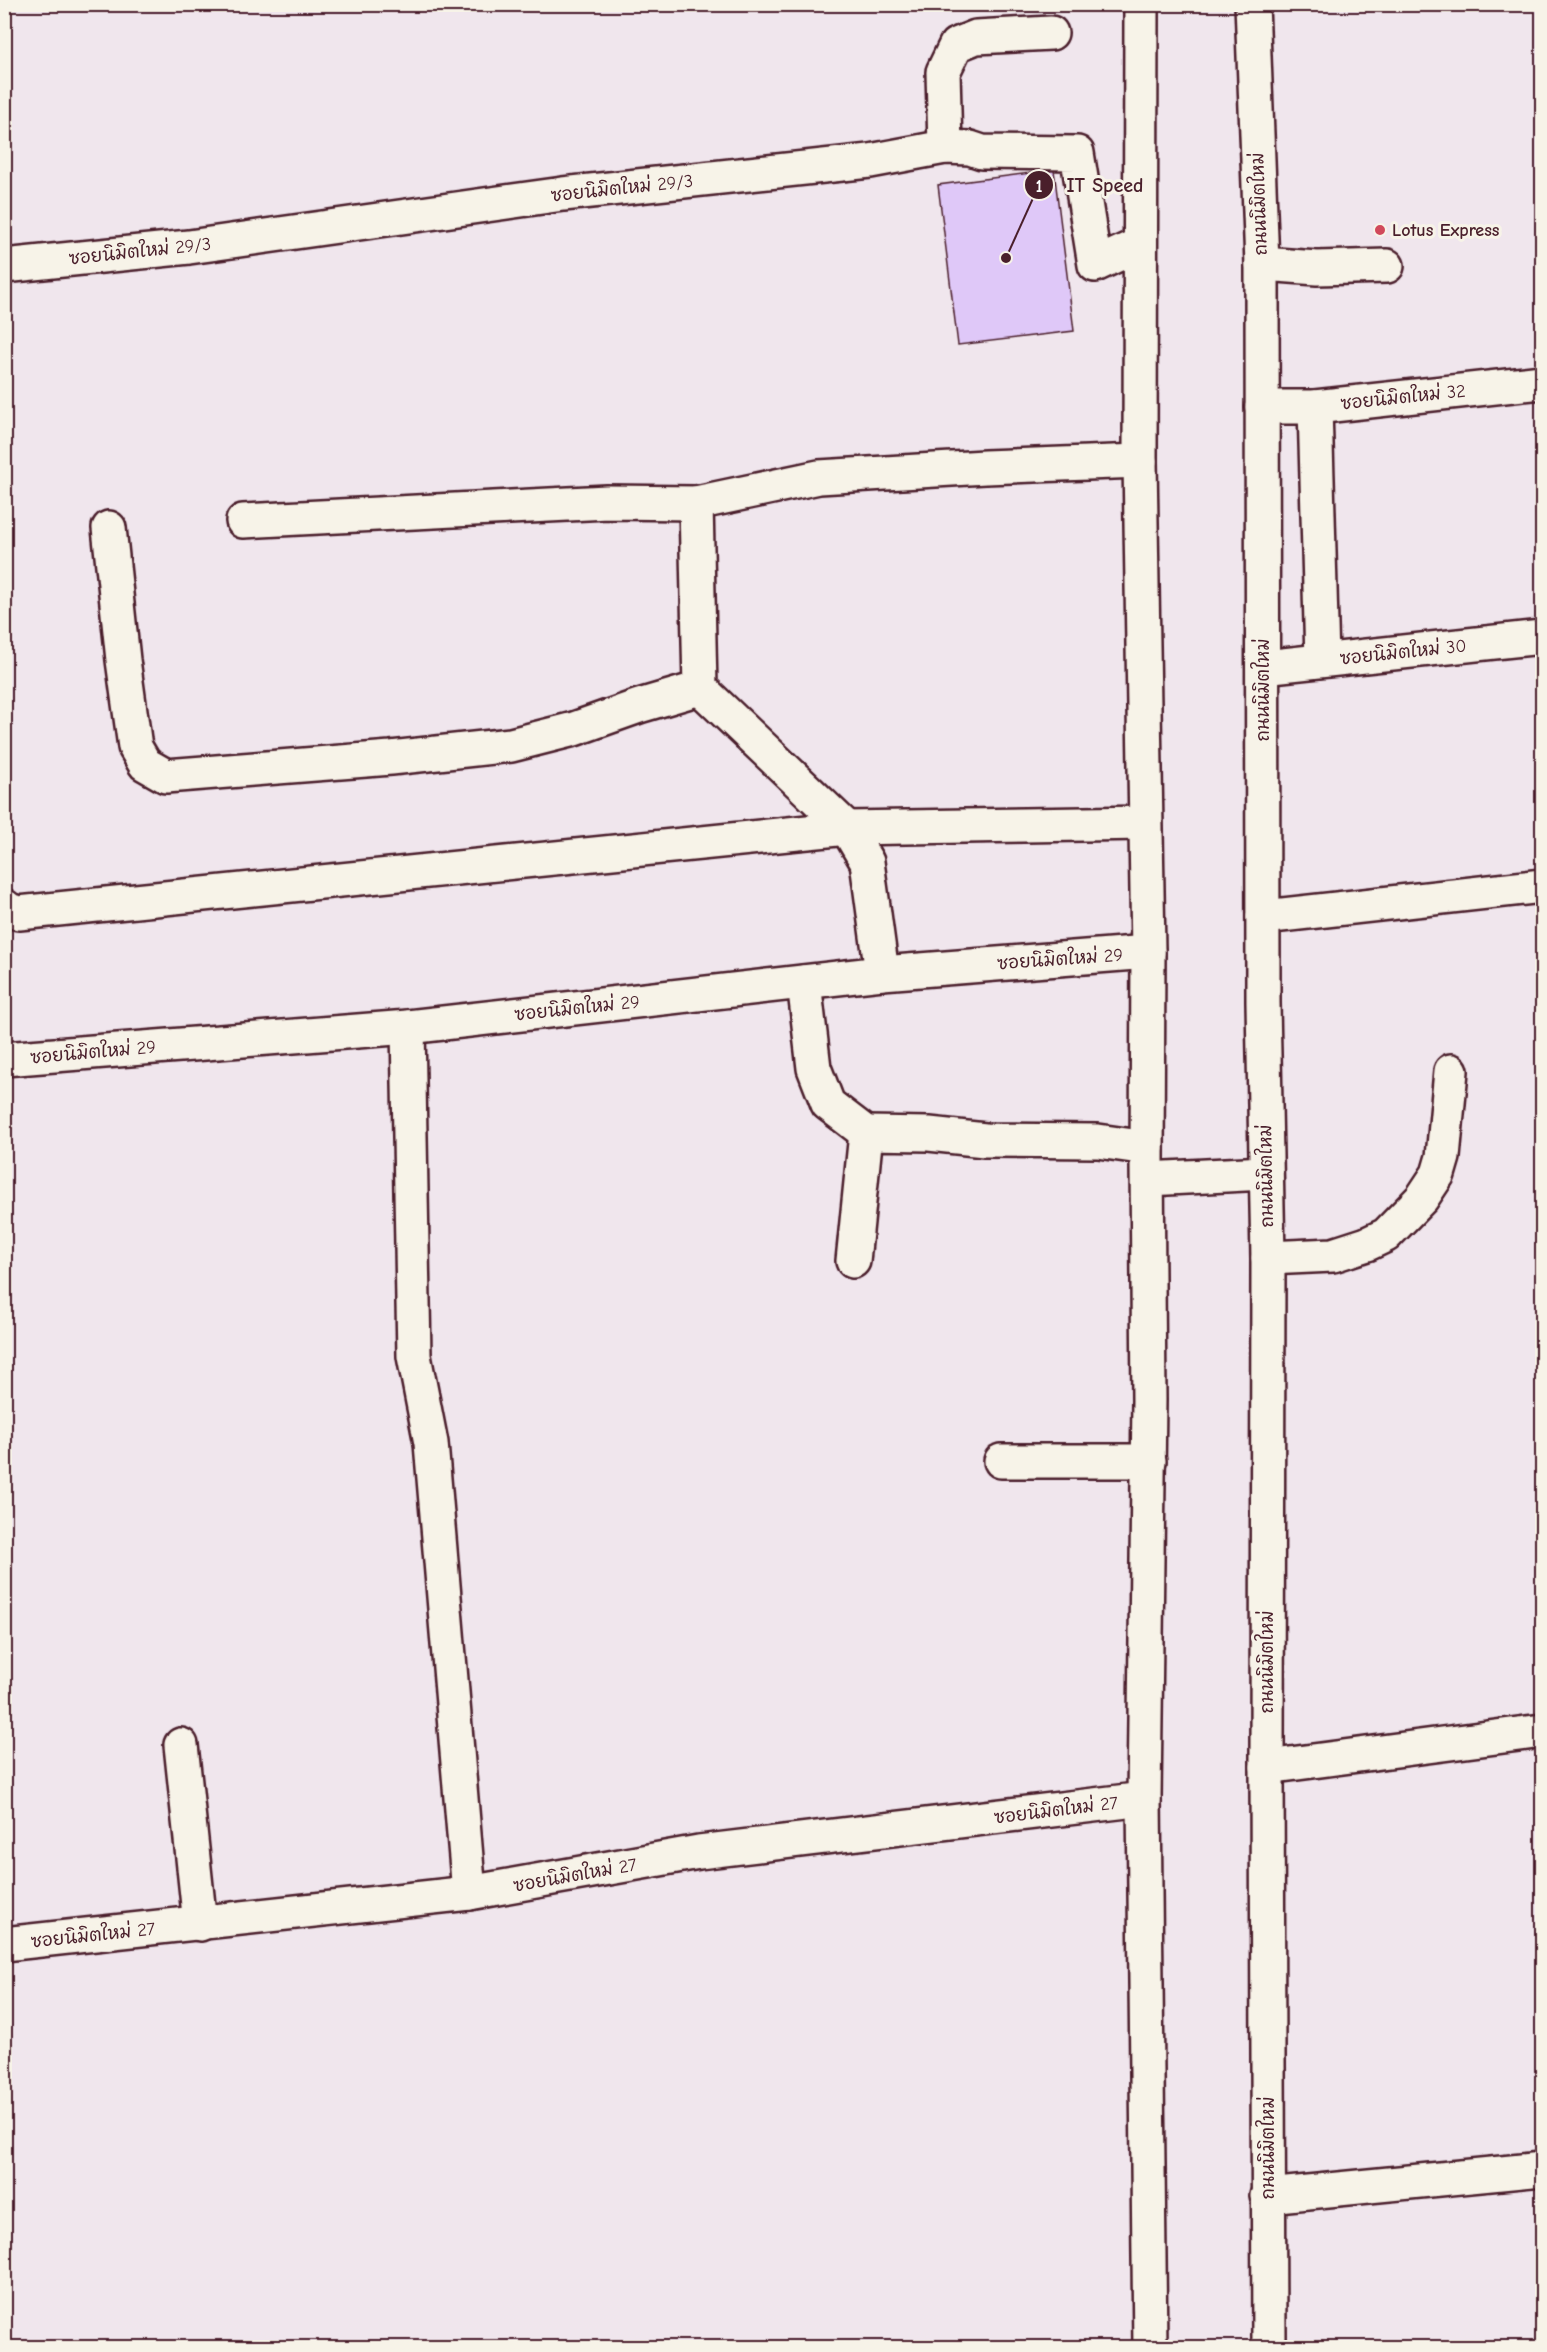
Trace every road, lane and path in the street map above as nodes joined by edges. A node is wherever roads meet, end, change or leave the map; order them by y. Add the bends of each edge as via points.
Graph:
1 (1141, 4) edge
2 (1252, 4) edge
3 (1051, 33) dead end
4 (945, 147) junction
5 (1140, 244) junction
6 (1262, 264) junction
7 (4, 266) edge
8 (1387, 266) dead end
9 (1542, 382) edge
10 (1262, 407) junction
11 (1315, 407) junction
12 (1140, 461) junction
13 (696, 503) junction
14 (243, 521) dead end
15 (109, 528) dead end
16 (1542, 637) edge
17 (1322, 660) junction
18 (1263, 667) junction
19 (700, 688) junction
20 (1145, 823) junction
21 (848, 828) junction
22 (1542, 886) edge
23 (4, 906) edge
24 (1263, 917) junction
25 (1148, 952) junction
26 (882, 973) junction
27 (804, 982) junction
28 (408, 1028) junction
29 (4, 1059) edge
30 (1450, 1071) dead end
31 (866, 1133) junction
32 (1147, 1163) junction
33 (1265, 1173) junction
34 (1268, 1258) junction
35 (853, 1261) dead end
36 (1001, 1461) dead end
37 (1149, 1461) junction
38 (1542, 1731) edge
39 (181, 1745) dead end
40 (1267, 1767) junction
41 (1144, 1799) junction
42 (470, 1893) junction
43 (200, 1924) junction
44 (4, 1944) edge
45 (1542, 2169) edge
46 (1268, 2196) junction
47 (1150, 2348) edge
48 (1269, 2348) edge

1 - 5 street
2 - 6 street, ถนนนิมิตใหม่
3 - 4 street via 976,37 956,45 943,72
4 - 5 street, ซอยนิมิตใหม่ 29/3 via 982,152 1077,153 1095,265
4 - 7 street, ซอยนิมิตใหม่ 29/3 via 870,161 563,194 189,247
5 - 12 street
6 - 8 street via 1317,268
6 - 10 street, ถนนนิมิตใหม่
9 - 11 street, ซอยนิมิตใหม่ 32
10 - 11 street, ซอยนิมิตใหม่ 32
10 - 18 street, ถนนนิมิตใหม่
11 - 17 street
12 - 13 street via 819,477
12 - 20 street
13 - 14 street via 607,502
13 - 19 street
15 - 19 street via 135,747 145,764 166,776 512,745
16 - 17 street, ซอยนิมิตใหม่ 30
17 - 18 street, ซอยนิมิตใหม่ 30
18 - 24 street, ถนนนิมิตใหม่
19 - 21 street
20 - 21 street
20 - 25 street
21 - 23 street via 19,913
21 - 26 street via 867,862
22 - 24 street
24 - 33 street, ถนนนิมิตใหม่
25 - 26 street, ซอยนิมิตใหม่ 29
25 - 32 street
26 - 27 street, ซอยนิมิตใหม่ 29
27 - 28 street, ซอยนิมิตใหม่ 29
27 - 31 street via 814,1068 828,1104
28 - 29 street, ซอยนิมิตใหม่ 29
28 - 42 street via 414,1356 431,1443
30 - 34 street via 1438,1174 1422,1198 1386,1235 1333,1255
31 - 32 street via 1098,1141
31 - 35 street
32 - 33 street
32 - 37 street
33 - 34 street, ถนนนิมิตใหม่
34 - 40 street, ถนนนิมิตใหม่
36 - 37 street
37 - 41 street
38 - 40 street
39 - 43 street
40 - 46 street, ถนนนิมิตใหม่
41 - 42 street, ซอยนิมิตใหม่ 27 via 699,1852
41 - 47 street
42 - 43 street, ซอยนิมิตใหม่ 27
43 - 44 street, ซอยนิมิตใหม่ 27
45 - 46 street
46 - 48 street, ถนนนิมิตใหม่

